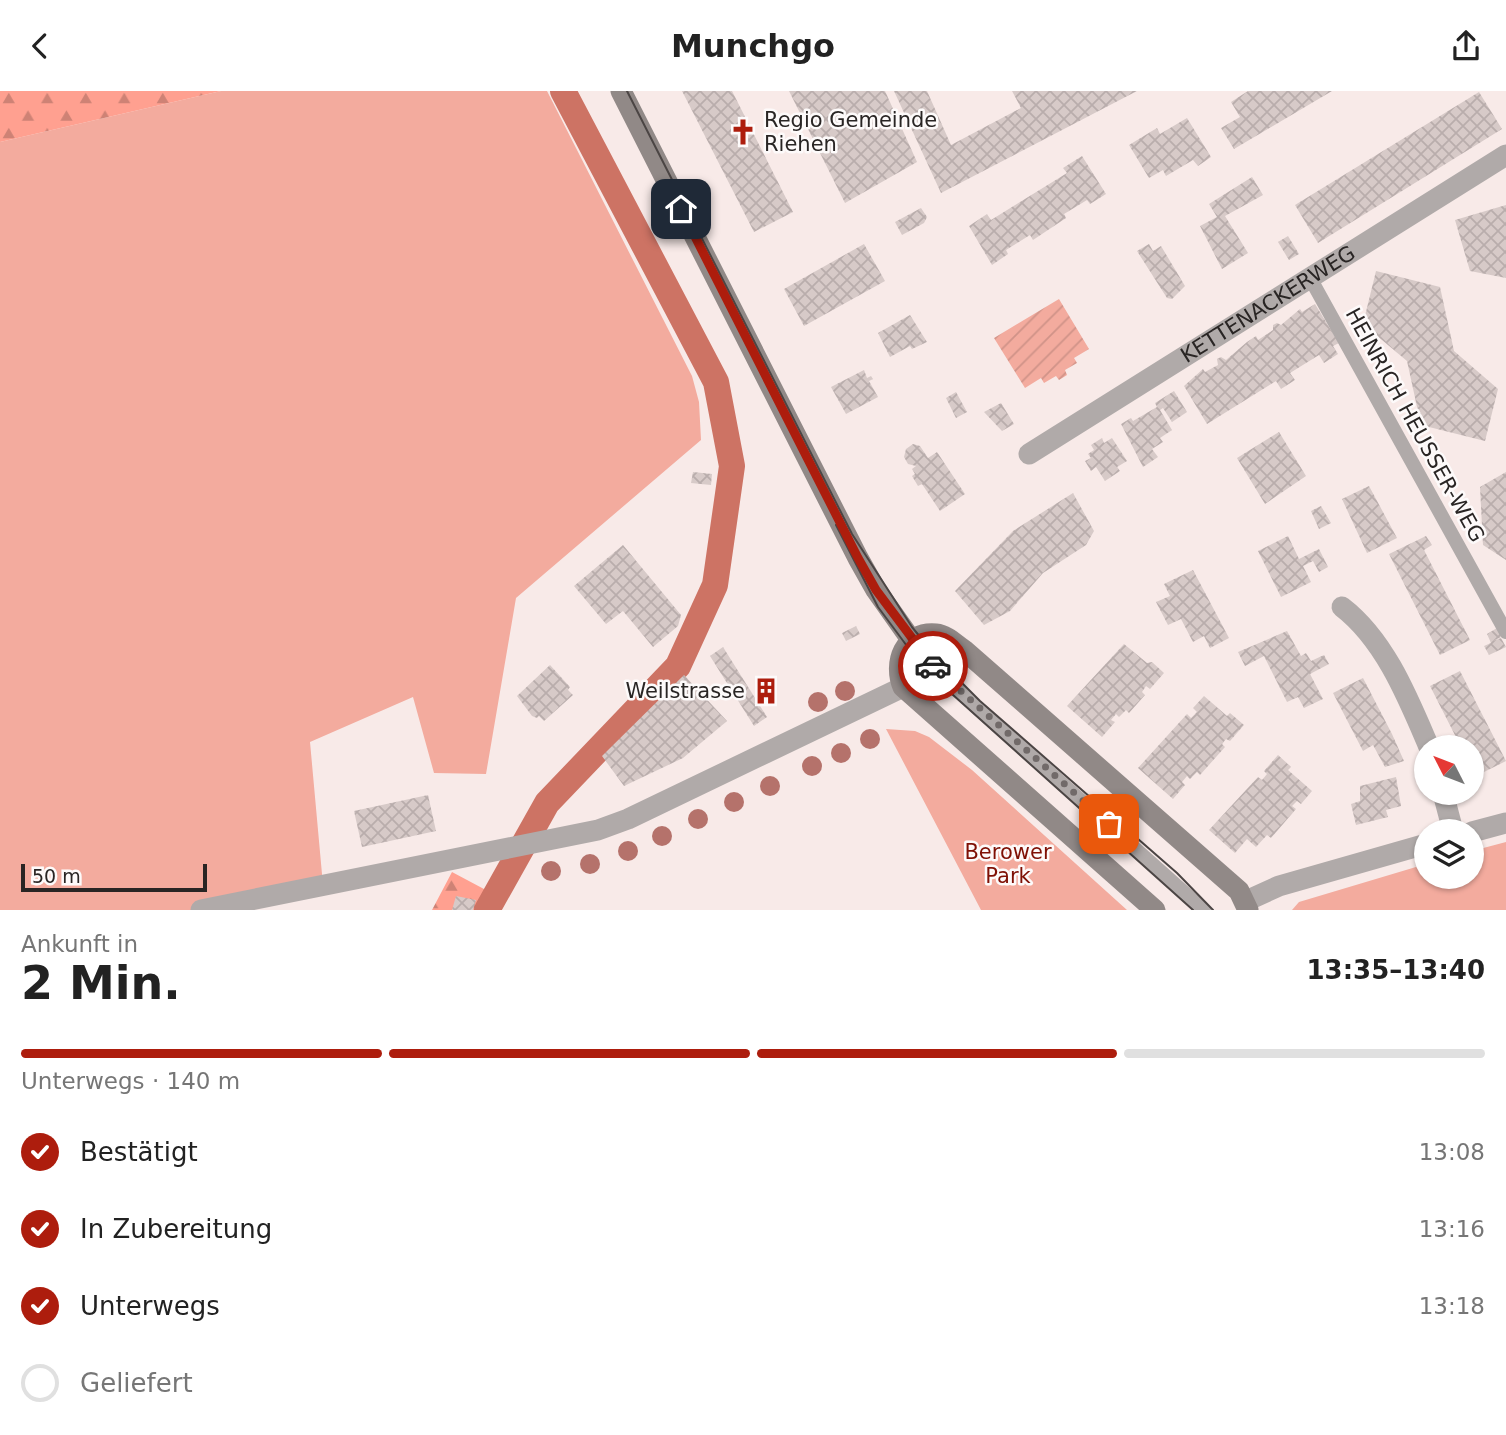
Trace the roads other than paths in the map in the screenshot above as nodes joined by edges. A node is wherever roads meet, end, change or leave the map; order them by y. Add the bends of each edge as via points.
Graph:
1 (621, 91) edge
2 (1506, 155) edge
3 (1308, 276) junction
4 (1029, 454) dead end
5 (1342, 607) dead end
6 (1506, 632) edge
7 (912, 641) junction
8 (903, 687) junction
9 (1423, 735) edge
10 (1506, 823) edge
11 (1484, 829) edge
12 (1414, 847) edge
13 (1247, 906) edge
14 (201, 910) edge
15 (1155, 910) edge
16 (1204, 910) edge

1 - 7 main road via 858,558
2 - 3 street, KETTENACKERWEG
3 - 4 street, KETTENACKERWEG
3 - 6 lane, HEINRICH HEUSSER-WEG
5 - 9 street via 1375,639
7 - 8 main road via 897,666
7 - 13 main road via 925,635 946,636 1231,884
7 - 16 lane via 975,706
8 - 14 street via 598,830
8 - 15 main road
10 - 11 street
12 - 13 street via 1279,886

